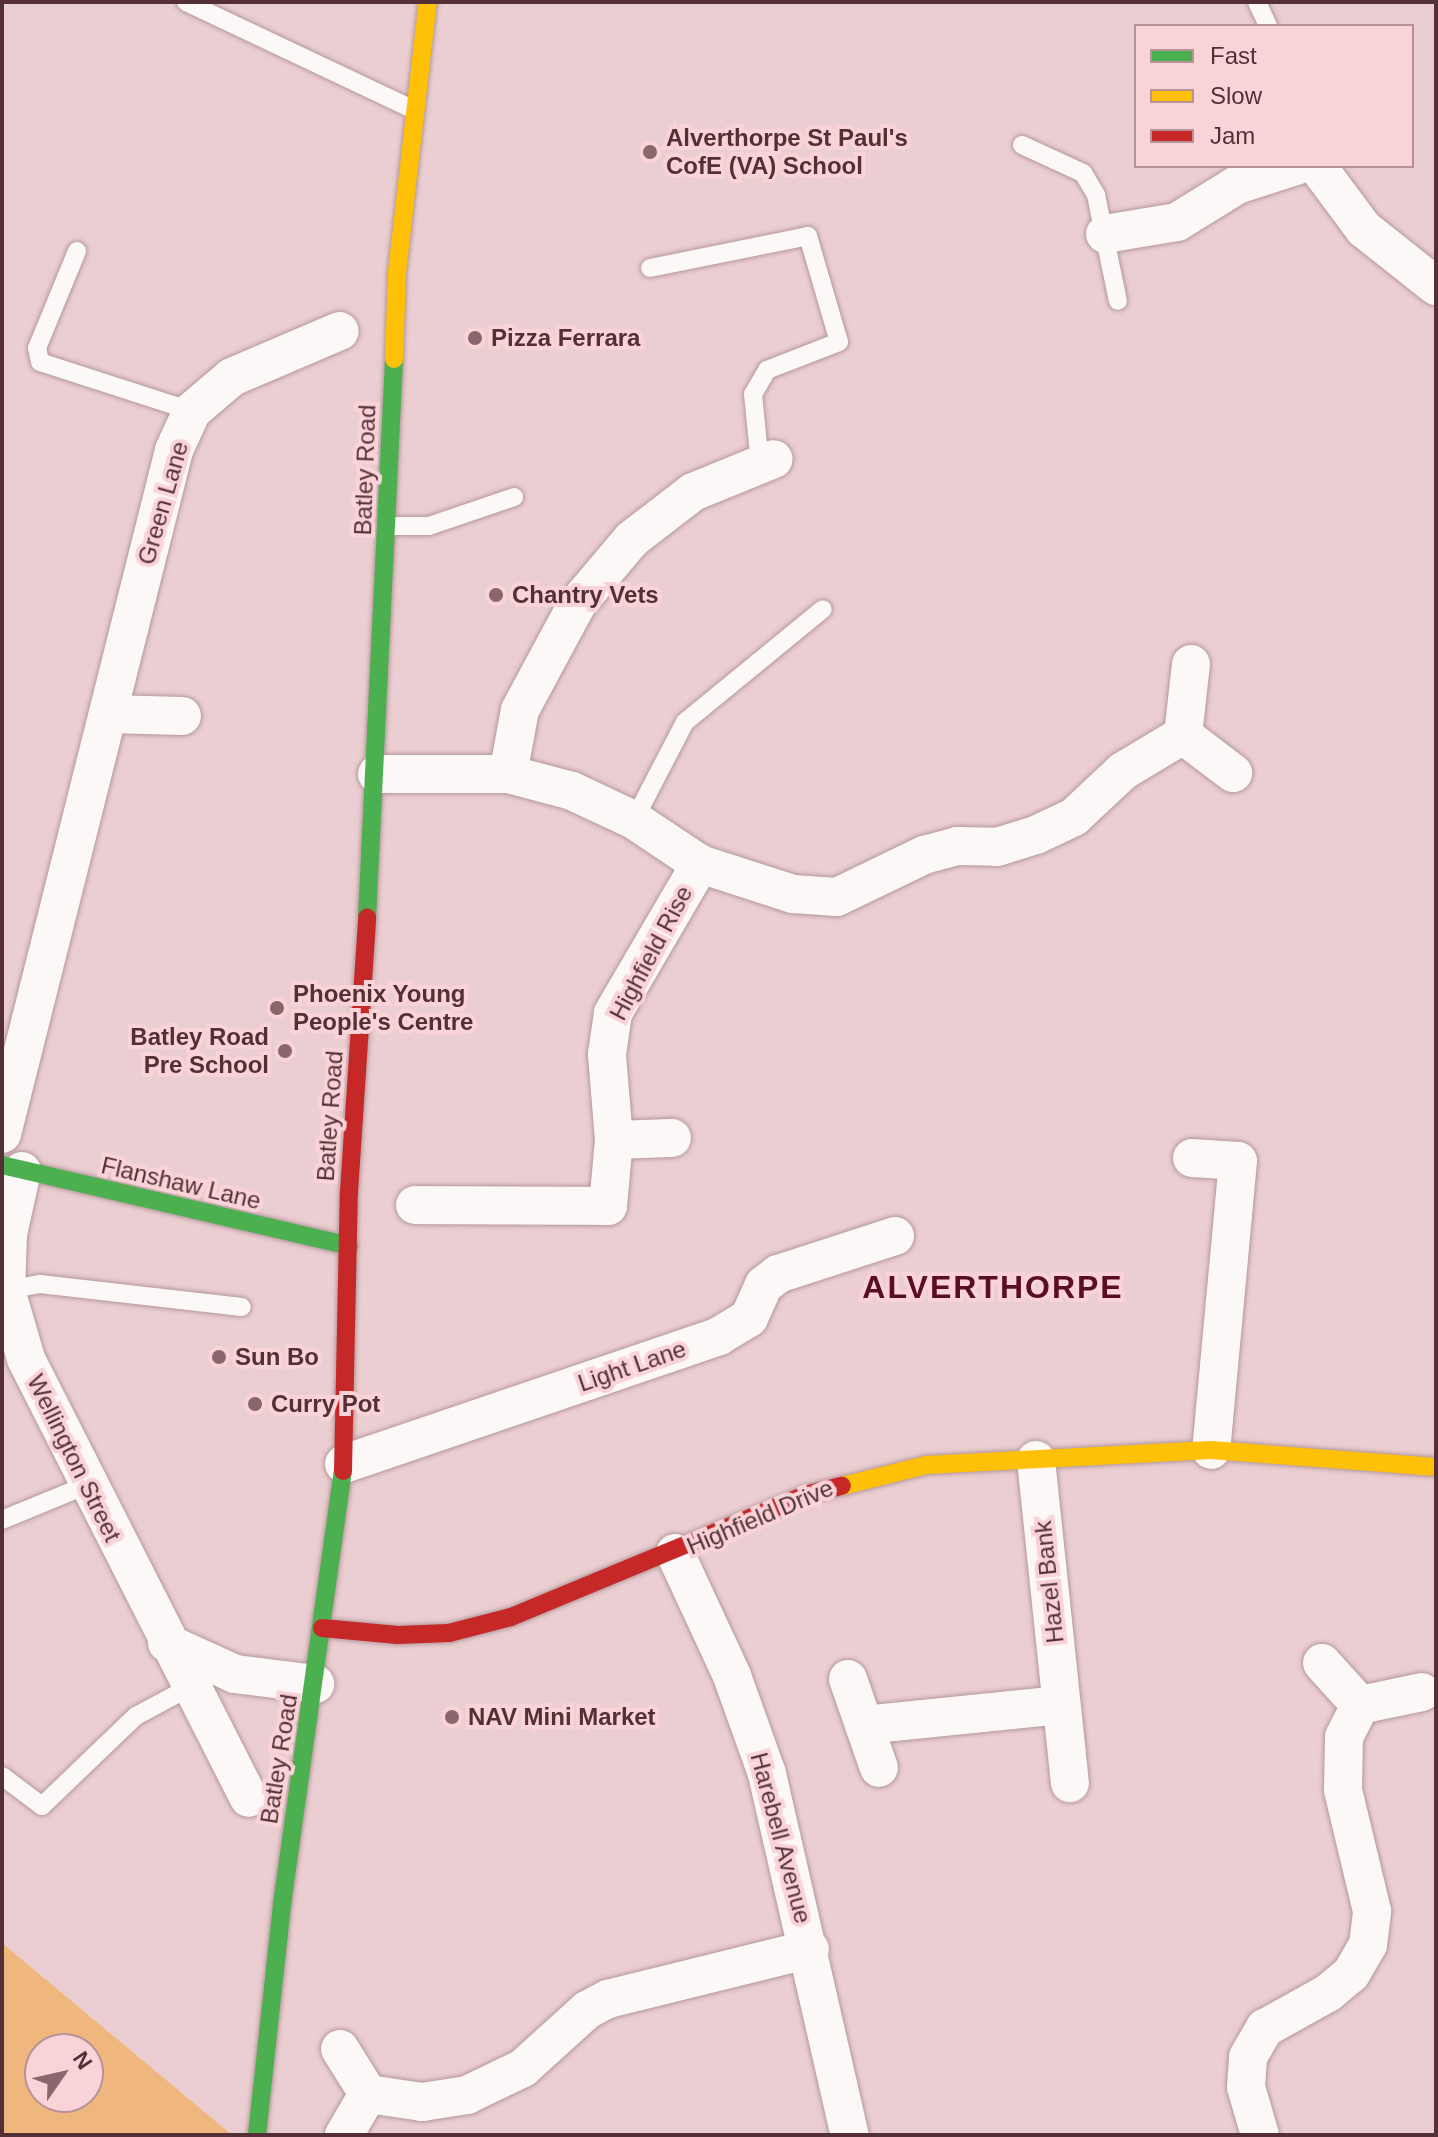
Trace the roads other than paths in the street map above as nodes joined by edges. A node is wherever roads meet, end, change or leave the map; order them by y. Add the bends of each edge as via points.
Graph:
1 (186, 2) edge
2 (428, 2) edge
3 (1257, 2) edge
4 (1267, 24) edge
5 (414, 110) junction
6 (1022, 145) dead end
7 (1290, 168) edge
8 (1318, 168) edge
9 (1105, 234) junction
10 (77, 251) dead end
11 (650, 268) dead end
12 (1436, 286) edge
13 (1118, 301) dead end
14 (340, 331) dead end
15 (192, 411) junction
16 (767, 462) joint
17 (514, 497) dead end
18 (387, 526) junction
19 (823, 609) dead end
20 (1191, 664) dead end
21 (108, 714) junction
22 (182, 716) dead end
23 (1183, 735) junction
24 (1233, 773) dead end
25 (377, 774) junction
26 (508, 774) junction
27 (634, 820) junction
28 (700, 864) junction
29 (2, 1134) edge
30 (672, 1138) dead end
31 (614, 1140) junction
32 (1192, 1158) dead end
33 (12, 1168) edge
34 (415, 1205) dead end
35 (895, 1236) dead end
36 (349, 1246) junction
37 (6, 1290) junction
38 (242, 1307) dead end
39 (1211, 1450) junction
40 (1036, 1460) junction
41 (344, 1464) junction
42 (1436, 1467) edge
43 (87, 1485) junction
44 (2, 1520) edge
45 (675, 1553) junction
46 (322, 1628) junction
47 (167, 1643) junction
48 (1322, 1663) dead end
49 (848, 1679) dead end
50 (315, 1684) junction
51 (190, 1687) junction
52 (1422, 1692) dead end
53 (1061, 1705) junction
54 (1360, 1705) junction
55 (864, 1725) junction
56 (879, 1768) dead end
57 (2, 1776) edge
58 (1070, 1783) dead end
59 (249, 1798) dead end
60 (810, 1949) junction
61 (340, 2049) dead end
62 (368, 2094) junction
63 (257, 2135) edge
64 (344, 2135) edge
65 (850, 2135) edge
66 (1260, 2135) edge

1 - 5 lane
2 - 5 street, Batley Road
3 - 4 lane
5 - 18 street, Batley Road via 397,272
6 - 9 lane via 1083,173 1096,195
7 - 9 street via 1237,185 1177,222
8 - 12 street via 1364,229
9 - 13 lane
10 - 15 lane via 37,348 40,362
11 - 16 lane via 808,236 839,342 767,370 753,394
14 - 15 street, Green Lane via 232,377
15 - 21 street, Green Lane via 174,450
16 - 26 street via 693,492 632,539 577,604 520,710
17 - 18 lane via 429,526
18 - 25 street, Batley Road
19 - 27 lane via 685,722
20 - 23 street
21 - 22 street
21 - 29 street, Green Lane
23 - 24 street
23 - 28 street, Highfield Rise via 1123,771 1074,817 1036,835 997,847 958,846 924,855 837,897 793,894
25 - 26 street, Highfield Rise
25 - 36 street, Batley Road
26 - 27 street, Highfield Rise via 572,791
27 - 28 street, Highfield Rise
28 - 31 street, Highfield Rise via 613,1013 607,1096
30 - 31 street
31 - 34 street, Highfield Rise via 608,1206
32 - 39 street via 1238,1161
33 - 36 street, Flanshaw Lane
33 - 37 street, Wellington Street
35 - 41 street, Light Lane via 778,1274 764,1285 749,1318 719,1336
36 - 41 street, Batley Road
37 - 38 lane via 40,1284
37 - 43 street, Wellington Street via 26,1359
39 - 40 street, Highfield Drive
39 - 42 street, Highfield Drive
40 - 45 street, Highfield Drive via 926,1465 856,1478
40 - 53 street, Hazel Bank
41 - 46 street, Batley Road
43 - 44 lane
43 - 47 street, Wellington Street
45 - 46 street, Highfield Drive via 511,1617 449,1633 398,1635
45 - 60 street, Harebell Avenue via 732,1676 767,1774
46 - 50 street, Batley Road
47 - 50 street via 235,1674
47 - 51 street, Wellington Street
48 - 54 street
49 - 55 street
50 - 63 street, Batley Road via 282,1904
51 - 57 lane via 136,1716 42,1806
51 - 59 street, Wellington Street
52 - 54 street
53 - 55 street
53 - 58 street, Hazel Bank
54 - 66 street via 1344,1737 1343,1790 1372,1911 1368,1945 1351,1974 1328,1993 1265,2028 1248,2057 1246,2087
55 - 56 street
60 - 62 street via 608,1999 587,2010 523,2068 467,2095 422,2102
60 - 65 street, Harebell Avenue
61 - 62 street
62 - 64 street

